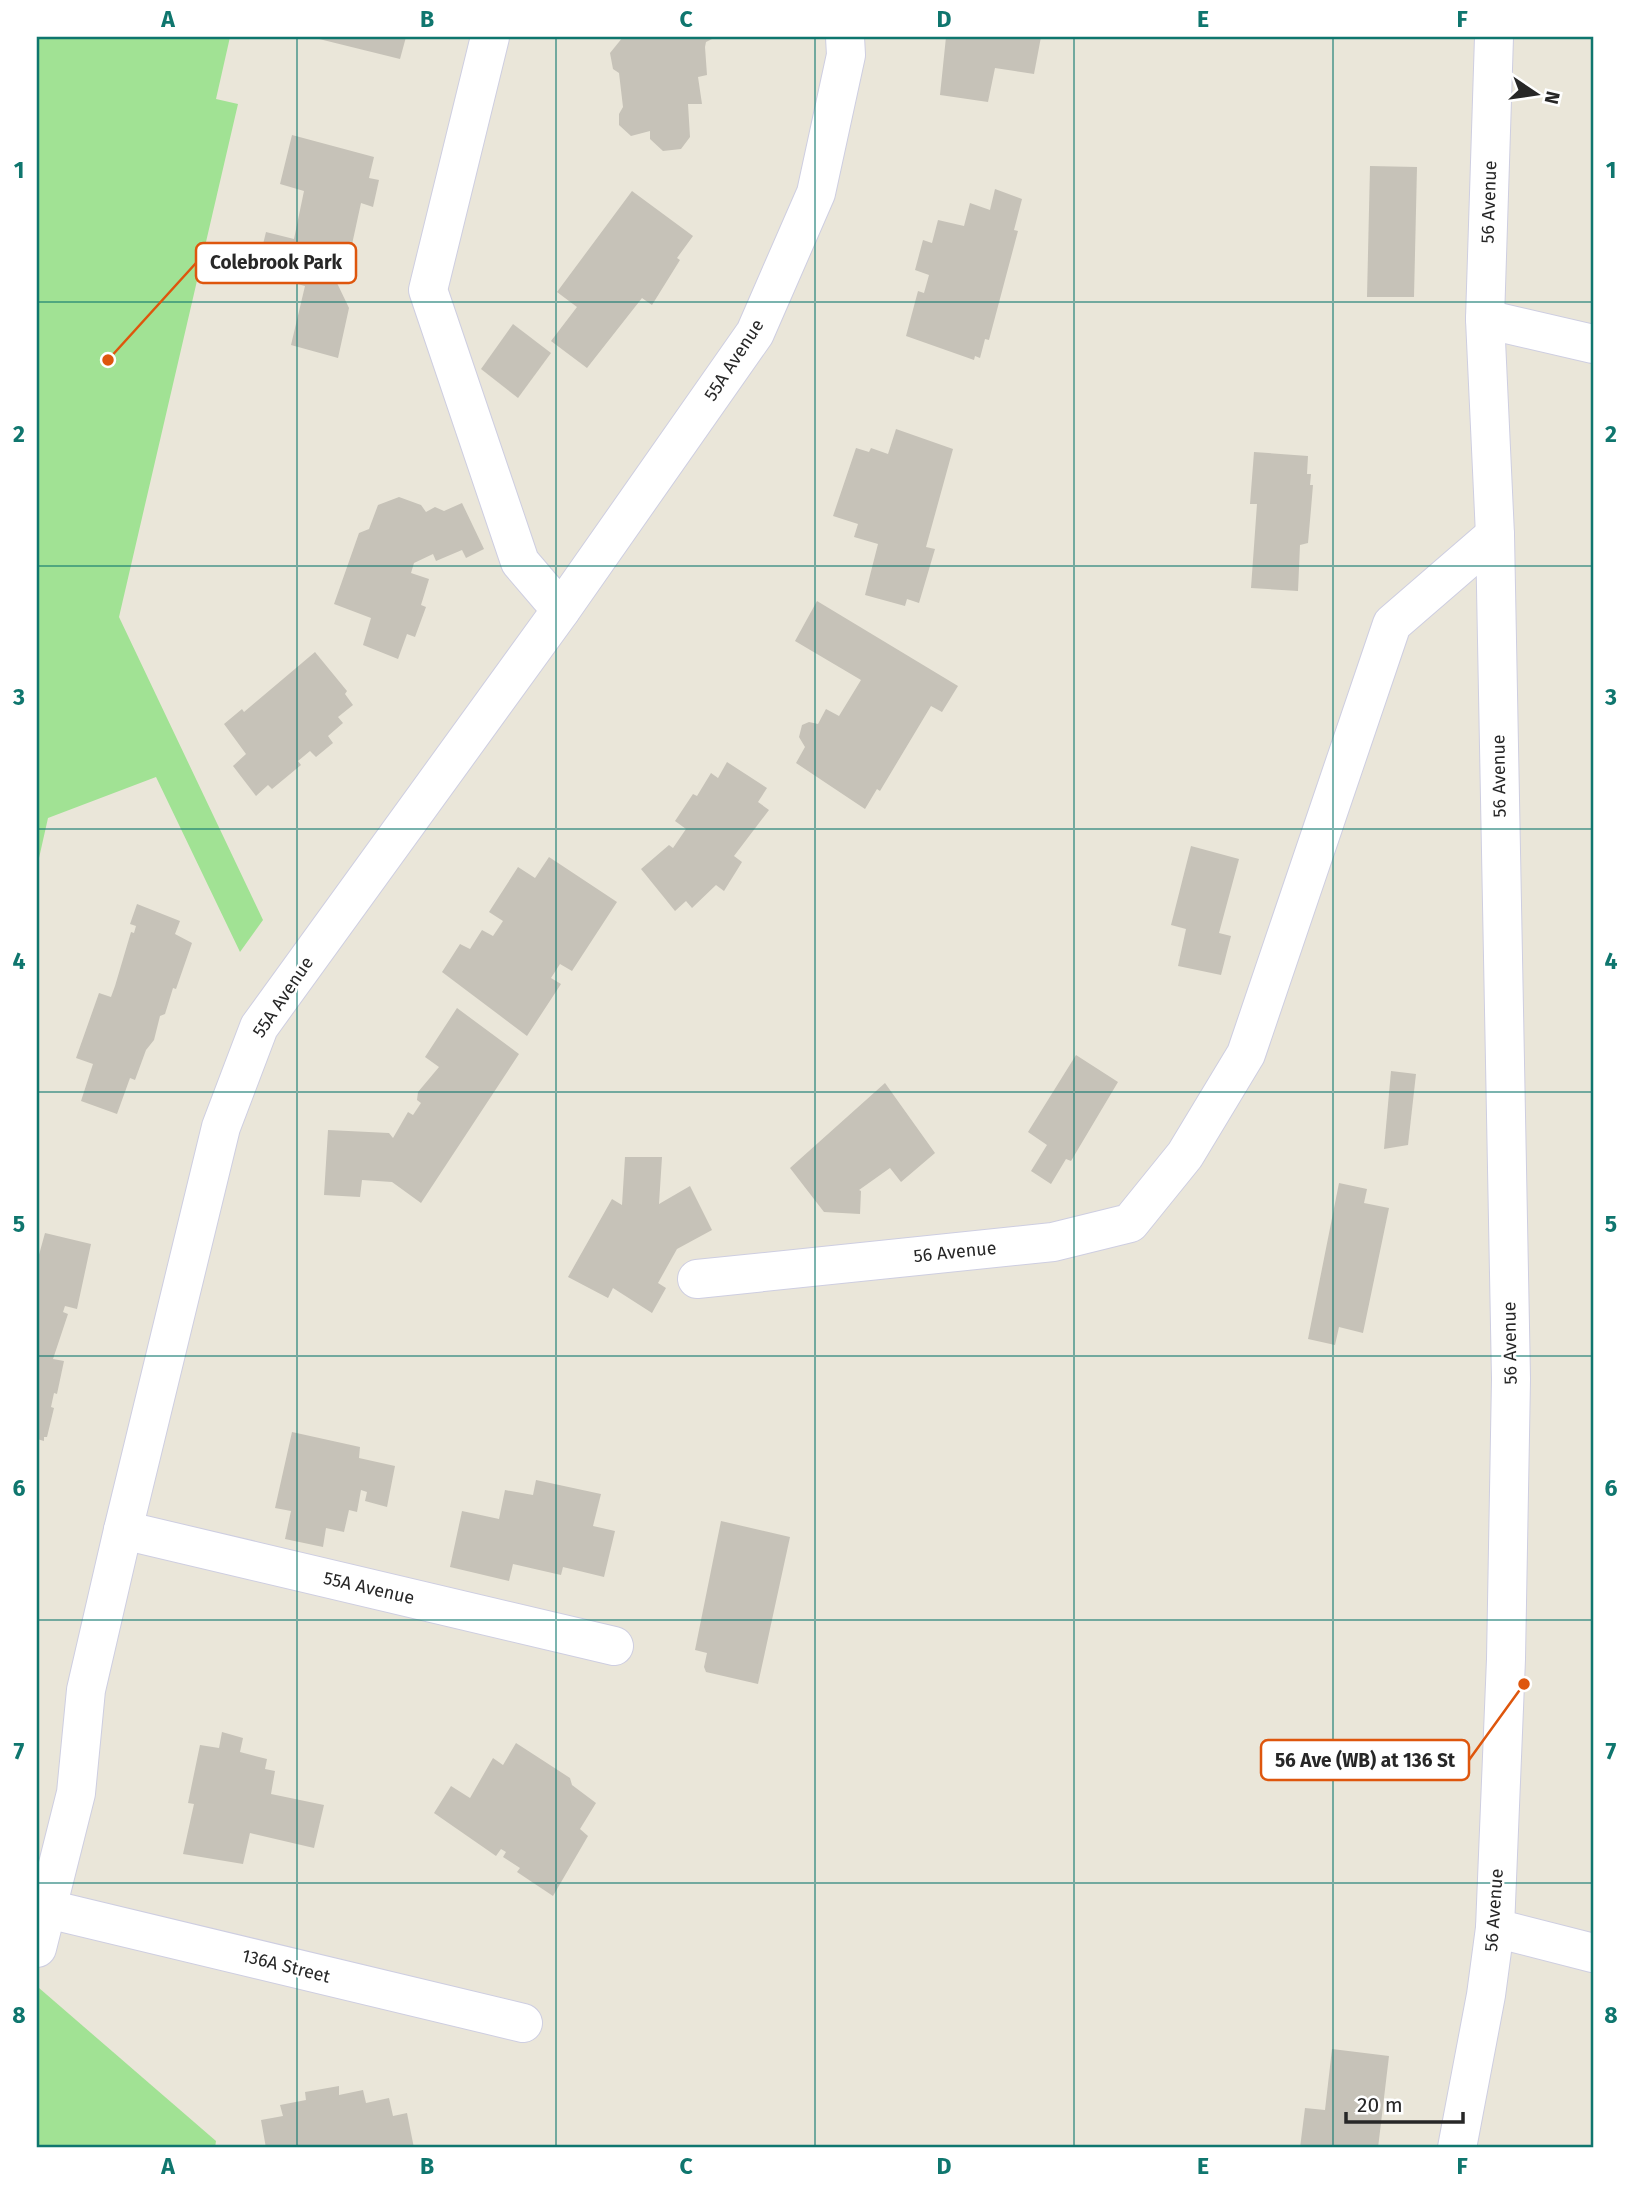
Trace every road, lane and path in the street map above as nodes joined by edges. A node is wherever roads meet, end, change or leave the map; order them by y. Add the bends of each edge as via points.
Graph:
1 (490, 37) edge
2 (845, 37) edge
3 (1494, 37) edge
4 (1485, 319) junction
5 (1593, 344) edge
6 (1495, 535) junction
7 (561, 610) junction
8 (697, 1279) dead end
9 (123, 1530) junction
10 (614, 1646) dead end
11 (48, 1909) junction
12 (1494, 1928) junction
13 (37, 1948) edge
14 (1593, 1953) edge
15 (523, 2023) dead end
16 (1457, 2148) edge

1 - 7 street via 428,290 520,562
2 - 7 street, 55A Avenue via 846,54 816,193 755,333
3 - 4 street, 56 Avenue
4 - 5 street
4 - 6 street, 56 Avenue
6 - 8 street, 56 Avenue via 1392,624 1246,1054 1185,1155 1130,1223 1052,1242
6 - 12 street, 56 Avenue via 1511,1379 1506,1659
7 - 9 street, 55A Avenue via 259,1027 221,1127
9 - 10 street, 55A Avenue
9 - 11 street, 55A Avenue via 86,1690 76,1793
11 - 13 street, 55A Avenue
11 - 15 street, 136A Street
12 - 14 street
12 - 16 street, 56 Avenue

